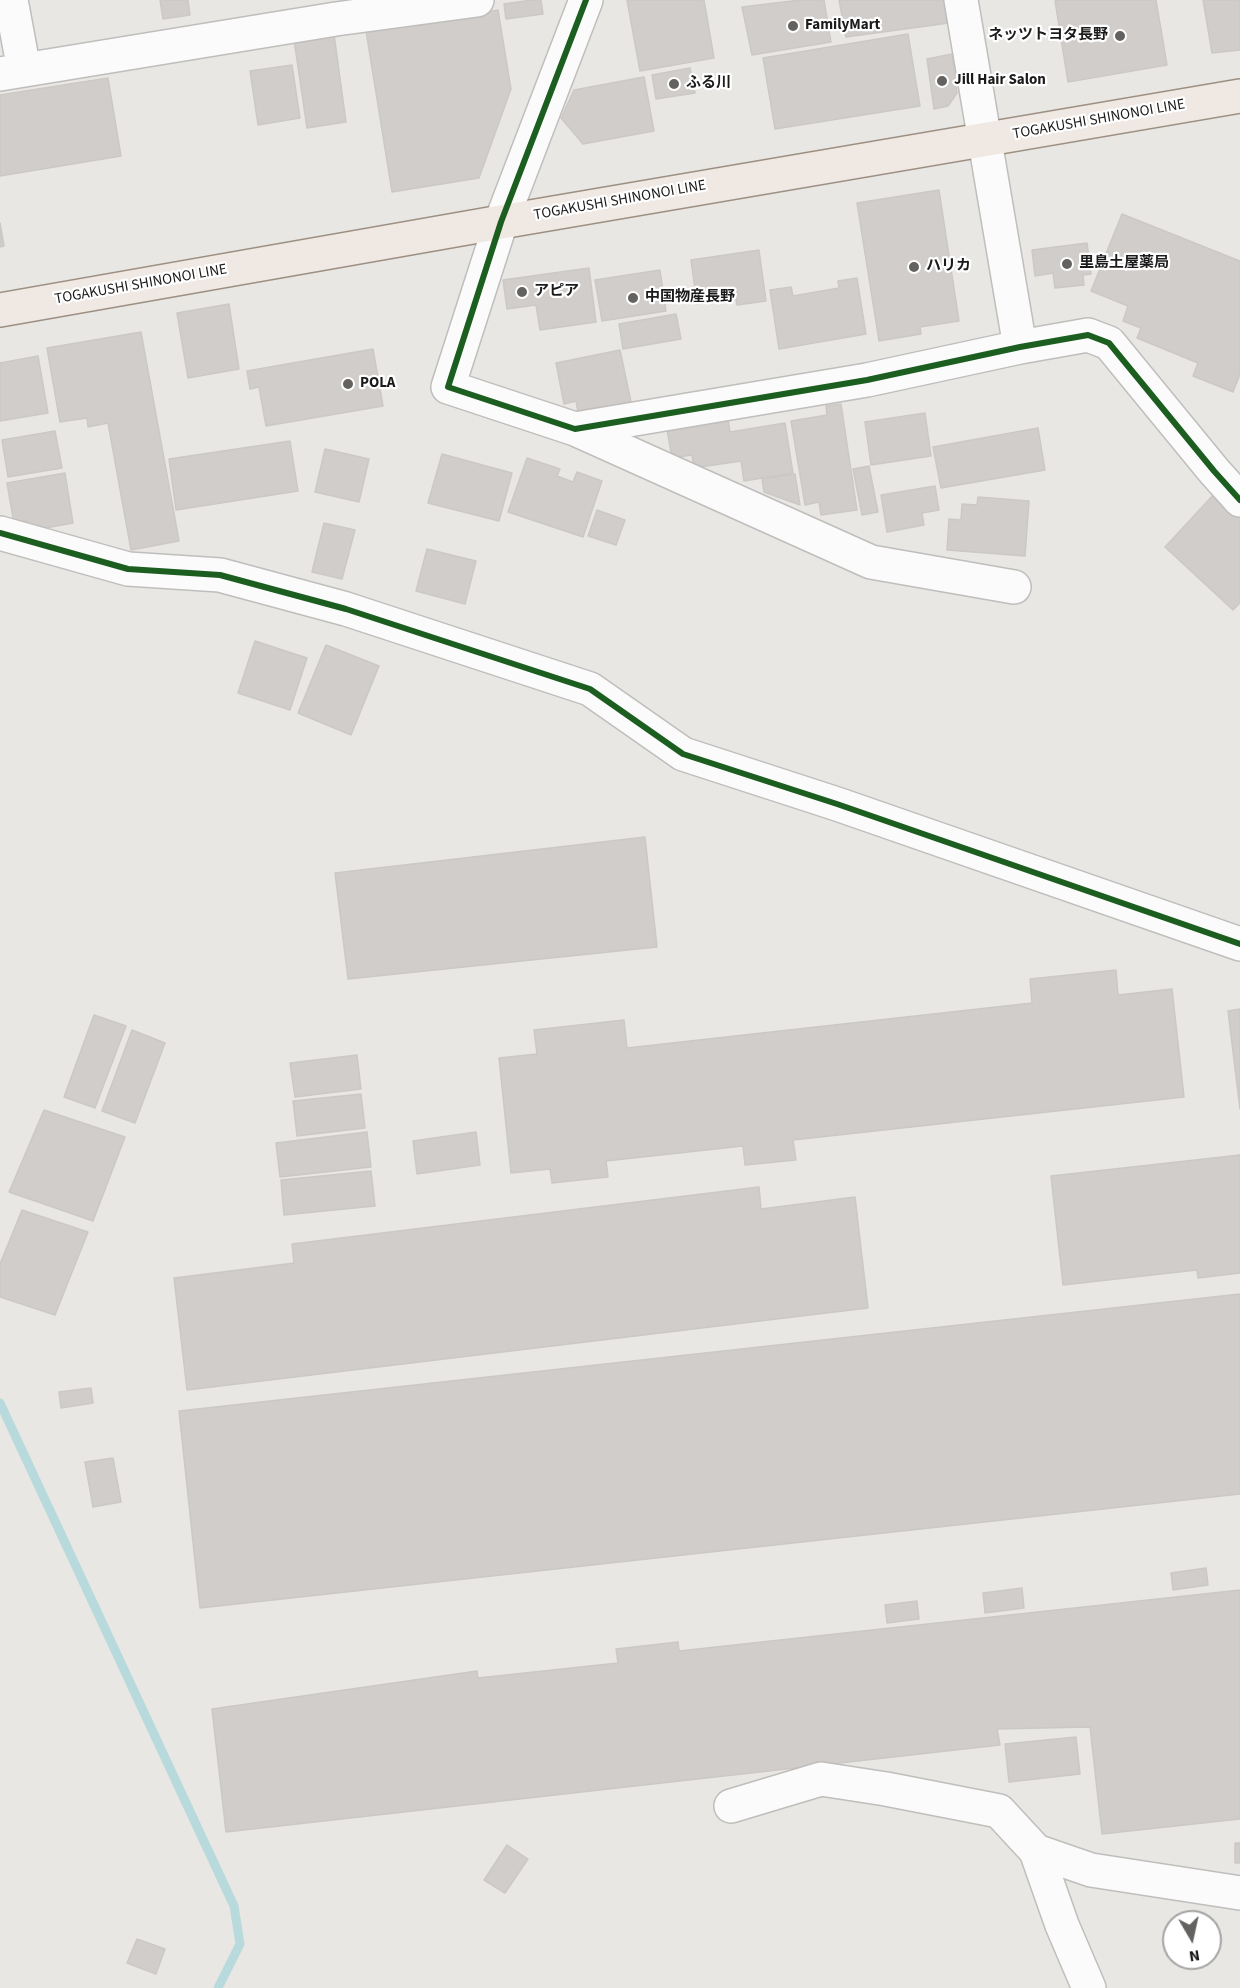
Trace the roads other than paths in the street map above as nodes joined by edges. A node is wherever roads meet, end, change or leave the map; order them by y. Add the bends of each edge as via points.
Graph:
1 (12, 0) edge
2 (477, 0) edge
3 (586, 0) edge
4 (961, 0) edge
5 (340, 10) edge
6 (12, 72) edge
7 (1240, 96) edge
8 (984, 140) junction
9 (501, 222) junction
10 (0, 310) edge
11 (1020, 347) junction
12 (575, 429) junction
13 (1240, 500) edge
14 (0, 533) edge
15 (1014, 587) dead end
16 (1240, 944) edge
17 (731, 1806) dead end
18 (1036, 1851) junction
19 (1240, 1893) edge
20 (1089, 1988) edge

1 - 6 street
2 - 5 street
3 - 9 street
4 - 8 street
5 - 6 street
7 - 8 main road, TOGAKUSHI SHINONOI LINE
8 - 9 main road, TOGAKUSHI SHINONOI LINE
8 - 11 street
9 - 10 main road, TOGAKUSHI SHINONOI LINE
9 - 12 street via 448,387
11 - 12 street via 867,380
11 - 13 street via 1088,336 1109,343
12 - 15 street via 872,562
14 - 16 street via 128,569 220,575 346,609 590,689 683,754
17 - 18 street via 821,1779 999,1811
18 - 19 street via 1091,1870
18 - 20 street

